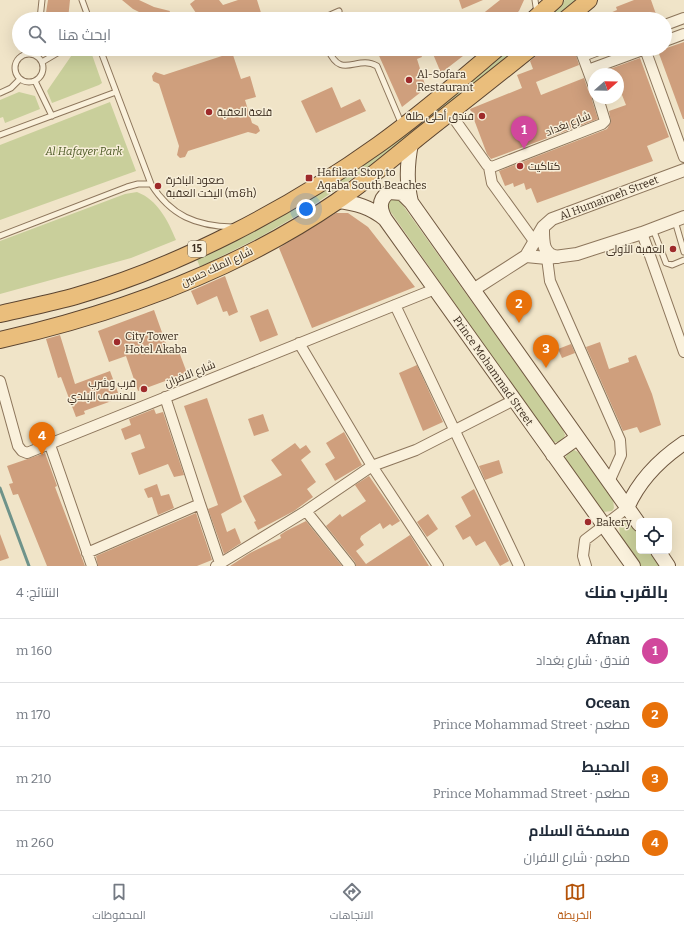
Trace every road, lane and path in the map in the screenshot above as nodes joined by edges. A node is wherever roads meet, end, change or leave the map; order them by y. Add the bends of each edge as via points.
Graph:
1 (42, 0) edge
2 (82, 0) edge
3 (555, 0) edge
4 (589, 0) edge
5 (41, 12) edge
6 (86, 12) edge
7 (535, 12) edge
8 (575, 12) edge
9 (684, 18) edge
10 (672, 22) edge
11 (684, 34) edge
12 (672, 38) edge
13 (22, 56) edge
14 (37, 56) edge
15 (52, 56) edge
16 (103, 56) edge
17 (332, 56) edge
18 (489, 56) edge
19 (521, 56) edge
20 (583, 56) edge
21 (626, 56) edge
22 (648, 56) edge
23 (42, 62) junction
24 (593, 68) edge
25 (588, 70) edge
26 (20, 79) junction
27 (35, 81) junction
28 (116, 92) junction
29 (0, 93) edge
30 (600, 104) edge
31 (450, 113) junction
32 (52, 116) junction
33 (403, 126) junction
34 (0, 135) edge
35 (410, 144) junction
36 (684, 157) edge
37 (489, 167) junction
38 (684, 170) edge
39 (151, 184) junction
40 (337, 201) junction
41 (411, 202) junction
42 (679, 218) edge
43 (385, 219) junction
44 (244, 227) junction
45 (543, 227) junction
46 (647, 231) junction
47 (0, 236) edge
48 (534, 241) junction
49 (684, 252) edge
50 (188, 254) junction
51 (526, 256) junction
52 (559, 257) junction
53 (546, 258) junction
54 (684, 260) edge
55 (199, 277) junction
56 (435, 289) junction
57 (473, 290) junction
58 (395, 304) junction
59 (0, 314) edge
60 (0, 340) edge
61 (299, 343) junction
62 (684, 352) edge
63 (0, 381) edge
64 (165, 397) junction
65 (514, 400) junction
66 (455, 432) junction
67 (577, 438) junction
68 (684, 443) edge
69 (50, 444) junction
70 (553, 455) junction
71 (372, 466) junction
72 (609, 482) junction
73 (200, 504) junction
74 (627, 508) junction
75 (306, 511) junction
76 (636, 520) edge
77 (604, 525) junction
78 (87, 553) junction
79 (660, 554) edge
80 (219, 565) edge
81 (92, 566) edge
82 (350, 566) edge
83 (438, 566) edge
84 (519, 566) edge
85 (586, 566) edge
86 (633, 566) edge
87 (668, 566) edge

1 - 5 lane
2 - 6 lane
3 - 7 highway
4 - 8 highway
9 - 10 street
11 - 12 street
13 - 26 lane via 16,62 15,71
14 - 23 lane
15 - 23 lane
16 - 28 lane
17 - 33 lane via 335,63 340,65 372,63 377,66
18 - 33 highway
19 - 31 highway, شارع الملك حسين
20 - 25 street
21 - 24 street
22 - 36 street
23 - 27 lane via 42,73
26 - 27 lane
26 - 29 lane via 11,88
27 - 32 lane
28 - 32 lane
28 - 39 lane
30 - 37 street, شارع بغداد via 605,119 602,124
31 - 35 highway, شارع الملك حسين
31 - 37 street
32 - 34 lane
33 - 44 highway, 15 via 321,183
35 - 40 highway, شارع الملك حسين
35 - 41 main road via 407,182
37 - 48 street via 492,183
38 - 45 street, Al Humaimeh Street via 552,219
39 - 44 lane via 165,203 187,218 213,226
39 - 47 lane via 127,187
40 - 43 main road, Prince Mohammad Street via 365,206
40 - 55 highway, شارع الملك حسين / 15 via 265,244
41 - 43 main road via 402,193 390,192 381,201 380,207
41 - 57 main road
42 - 46 street
42 - 49 lane
43 - 56 main road, Prince Mohammad Street
44 - 50 highway, 15
45 - 48 street, Al Humaimeh Street
45 - 52 street via 546,251
46 - 52 street via 577,254
46 - 54 lane via 666,263 672,265
46 - 62 street
48 - 51 street, Al Humaimeh Street
50 - 55 highway via 188,270 192,275
50 - 59 highway, 15 via 77,296
51 - 53 street
51 - 57 street
52 - 53 street
53 - 72 street via 550,281 620,440 621,455
55 - 60 highway, شارع الملك حسين / 15 via 105,313
56 - 58 street, شارع الافران
56 - 65 main road, Prince Mohammad Street
57 - 67 main road
58 - 61 street, شارع الافران
58 - 66 street
61 - 64 street, شارع الافران
61 - 71 street
63 - 69 street, شارع الافران via 18,446 27,453
64 - 69 street, شارع الافران
64 - 73 street
65 - 66 street
65 - 70 main road, Prince Mohammad Street
66 - 71 street
66 - 84 street
67 - 70 main road
67 - 72 main road
68 - 74 main road via 651,470 639,484
69 - 78 street
70 - 77 main road, Prince Mohammad Street
71 - 75 street
71 - 83 street
72 - 74 main road
73 - 78 street
73 - 80 street
74 - 76 main road
74 - 77 street
75 - 80 street
75 - 82 street
77 - 85 street via 585,540 583,556
77 - 86 main road, Prince Mohammad Street
78 - 81 street
79 - 87 main road

